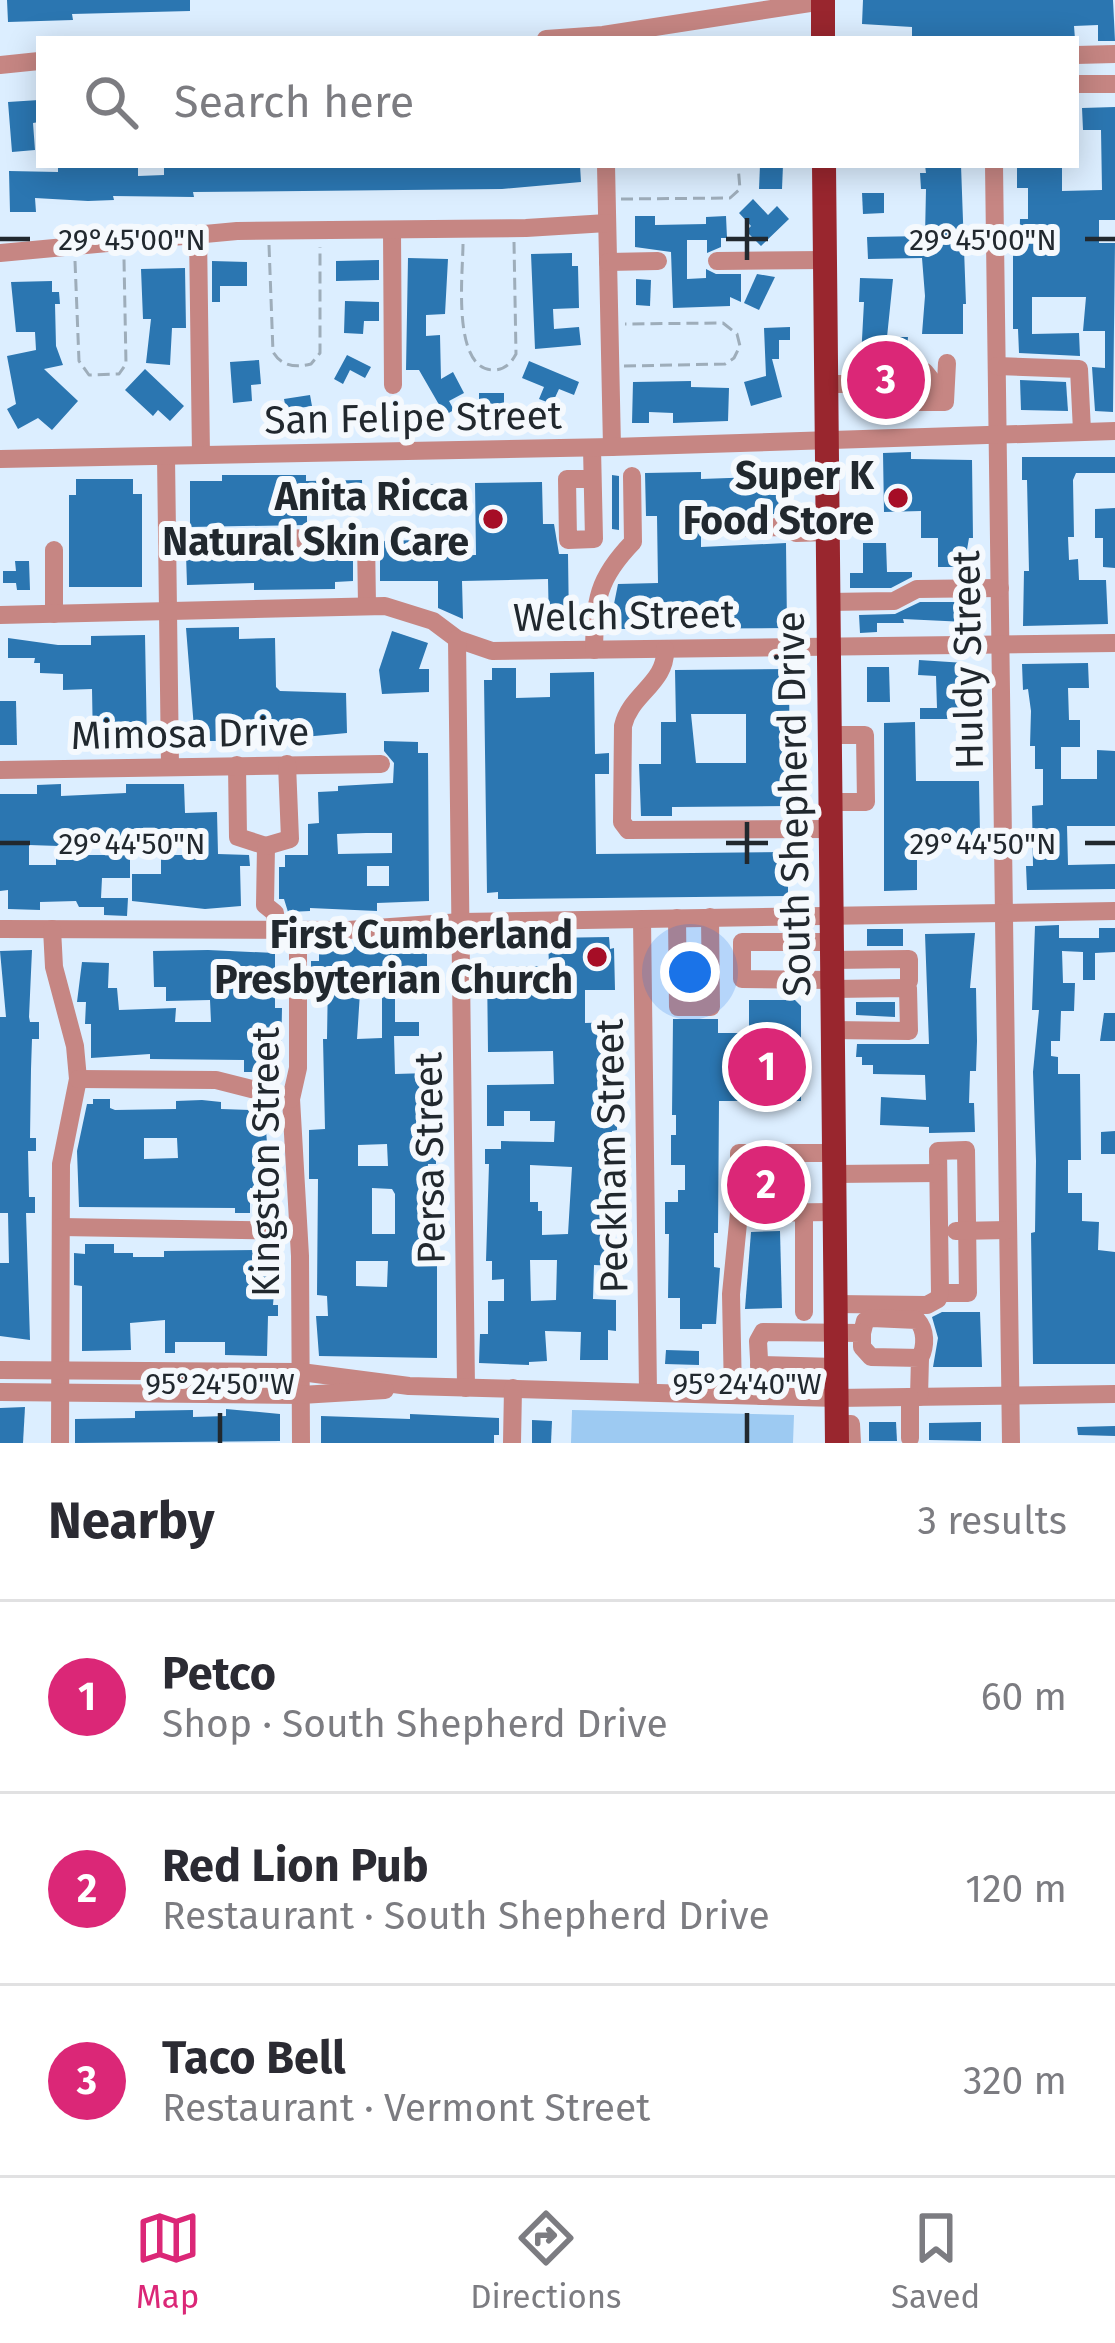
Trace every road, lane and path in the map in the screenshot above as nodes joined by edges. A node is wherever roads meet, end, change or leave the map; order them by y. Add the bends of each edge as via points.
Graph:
1 (823, 0) edge
2 (609, 36) edge
3 (823, 36) edge
4 (1115, 54) edge
5 (1079, 55) edge
6 (36, 61) edge
7 (0, 64) edge
8 (1079, 84) edge
9 (1115, 84) edge
10 (606, 168) edge
11 (738, 168) edge
12 (824, 168) edge
13 (994, 168) edge
14 (607, 200) junction
15 (608, 223) junction
16 (514, 228) junction
17 (463, 229) junction
18 (392, 230) junction
19 (269, 231) junction
20 (319, 231) junction
21 (198, 234) junction
22 (124, 239) junction
23 (75, 244) junction
24 (0, 253) edge
25 (825, 260) junction
26 (658, 261) dead end
27 (717, 261) dead end
28 (608, 262) junction
29 (610, 324) junction
30 (947, 363) dead end
31 (610, 366) junction
32 (997, 366) junction
33 (826, 384) junction
34 (856, 384) junction
35 (393, 385) dead end
36 (939, 402) junction
37 (1082, 431) junction
38 (1115, 431) edge
39 (998, 433) junction
40 (945, 435) junction
41 (827, 440) junction
42 (613, 447) junction
43 (592, 448) junction
44 (201, 455) junction
45 (166, 456) junction
46 (0, 459) edge
47 (632, 476) dead end
48 (592, 478) dead end
49 (731, 528) dead end
50 (827, 532) junction
51 (167, 541) junction
52 (54, 550) dead end
53 (1000, 588) junction
54 (828, 602) junction
55 (367, 606) junction
56 (168, 612) junction
57 (54, 614) junction
58 (0, 615) edge
59 (458, 639) junction
60 (1115, 643) edge
61 (1000, 644) junction
62 (829, 646) junction
63 (665, 649) junction
64 (594, 650) junction
65 (830, 735) junction
66 (287, 764) junction
67 (380, 764) dead end
68 (237, 765) junction
69 (170, 766) junction
70 (0, 770) edge
71 (830, 802) junction
72 (830, 829) junction
73 (266, 846) junction
74 (1115, 910) edge
75 (1004, 912) junction
76 (831, 914) junction
77 (710, 917) junction
78 (677, 918) junction
79 (642, 919) junction
80 (461, 922) junction
81 (0, 928) edge
82 (52, 929) junction
83 (276, 929) junction
84 (298, 929) junction
85 (832, 968) junction
86 (909, 981) dead end
87 (832, 1030) junction
88 (78, 1079) junction
89 (291, 1099) junction
90 (834, 1163) junction
91 (938, 1173) junction
92 (804, 1212) junction
93 (834, 1212) junction
94 (739, 1213) junction
95 (62, 1227) junction
96 (1008, 1230) junction
97 (296, 1231) junction
98 (939, 1231) junction
99 (967, 1231) junction
100 (804, 1279) junction
101 (835, 1292) junction
102 (940, 1293) junction
103 (804, 1312) dead end
104 (835, 1332) junction
105 (862, 1333) junction
106 (920, 1358) junction
107 (759, 1365) junction
108 (836, 1367) junction
109 (58, 1369) junction
110 (0, 1370) edge
111 (301, 1372) junction
112 (409, 1386) junction
113 (466, 1388) junction
114 (512, 1388) junction
115 (0, 1392) edge
116 (58, 1392) junction
117 (648, 1392) junction
118 (1115, 1394) edge
119 (301, 1395) junction
120 (733, 1395) junction
121 (761, 1396) junction
122 (1010, 1396) junction
123 (914, 1397) junction
124 (836, 1398) junction
125 (842, 1437) edge
126 (910, 1438) dead end
127 (60, 1443) edge
128 (301, 1443) edge
129 (512, 1443) edge
130 (1010, 1443) edge

1 - 2 street
1 - 3 main road
4 - 5 street
6 - 7 street
8 - 9 street
10 - 14 street
11 - 14 path via 740,189 730,198
12 - 25 main road, South Shepherd Drive
13 - 32 street, Huldy Street
14 - 15 street
15 - 16 street
15 - 28 street
16 - 17 street
16 - 17 path via 518,343 499,370 476,363 464,344
17 - 18 street
18 - 20 street
18 - 35 street
19 - 20 street
19 - 20 path via 273,352 304,366 320,353
19 - 21 street
21 - 22 street
21 - 44 street
22 - 23 street
22 - 23 path via 127,357 119,374 104,377 89,376 79,361
23 - 24 street
25 - 27 street
25 - 33 main road, South Shepherd Drive
26 - 28 street
28 - 29 street
29 - 31 street
29 - 31 path via 723,323 740,346 724,364
30 - 36 street
31 - 42 street
32 - 37 street via 1079,369
32 - 39 street, Huldy Street
33 - 34 street
33 - 41 main road, South Shepherd Drive
34 - 36 street via 860,396 885,402
34 - 36 street via 858,372 925,372
36 - 40 street
37 - 38 street, San Felipe Street
37 - 39 street, San Felipe Street
39 - 40 street, San Felipe Street
39 - 53 street, Huldy Street
40 - 41 street, San Felipe Street
41 - 42 street, San Felipe Street
41 - 50 main road, South Shepherd Drive
42 - 43 street, San Felipe Street
43 - 44 street, San Felipe Street
43 - 48 street
44 - 45 street, San Felipe Street
45 - 46 street, San Felipe Street
45 - 51 street
47 - 64 street via 633,542 610,565 595,598
49 - 50 street
50 - 54 main road, South Shepherd Drive
51 - 55 street via 366,537
51 - 56 street
52 - 57 street
53 - 54 street
53 - 61 street, Huldy Street
54 - 62 main road, South Shepherd Drive
55 - 56 street, Welch Street
55 - 59 street, Welch Street via 418,616
56 - 57 street, Welch Street
56 - 69 street
57 - 58 street, Welch Street
59 - 64 street, Welch Street via 492,651
59 - 80 street, Persa Street
60 - 61 street, Welch Street
61 - 62 street, Welch Street
61 - 75 street, Huldy Street
62 - 63 street, Welch Street
62 - 65 main road, South Shepherd Drive
63 - 64 street, Welch Street
63 - 72 street via 664,670 626,713 628,830
65 - 71 main road, South Shepherd Drive
65 - 71 street via 865,735 866,802
66 - 67 street, Mimosa Drive
66 - 68 street, Mimosa Drive
66 - 73 street via 290,839
68 - 69 street, Mimosa Drive
68 - 73 street via 238,837
69 - 70 street, Mimosa Drive
71 - 72 main road, South Shepherd Drive
72 - 76 main road, South Shepherd Drive
73 - 83 street via 265,905
74 - 75 street
75 - 76 street
75 - 96 street, Huldy Street
76 - 77 street
76 - 85 main road, South Shepherd Drive
77 - 78 street
77 - 78 street via 710,1007 678,1007
78 - 79 street
79 - 80 street
79 - 117 street, Peckham Street
80 - 84 street
80 - 113 street, Persa Street
81 - 82 street
82 - 83 street
82 - 88 street
83 - 84 street
84 - 89 street, Kingston Street
85 - 86 street via 909,959
85 - 87 main road, South Shepherd Drive
85 - 87 street via 908,988 909,1031
87 - 90 main road, South Shepherd Drive
88 - 89 street via 216,1081
88 - 95 street via 61,1164
89 - 97 street, Kingston Street
90 - 91 street
90 - 93 main road, South Shepherd Drive
90 - 94 street via 739,1154
91 - 98 street
91 - 99 street via 938,1151 966,1150
92 - 93 street
92 - 94 street
92 - 100 street
93 - 101 main road, South Shepherd Drive
94 - 120 street
95 - 97 street
95 - 109 street
96 - 99 street
96 - 122 street, Huldy Street
97 - 111 street, Kingston Street
98 - 99 street
98 - 102 street
99 - 102 street via 968,1293
100 - 101 street
100 - 103 street
101 - 102 street via 898,1305 927,1305
101 - 104 main road, South Shepherd Drive
104 - 105 street
104 - 107 street via 763,1332
104 - 108 main road, South Shepherd Drive
105 - 106 street via 871,1357
105 - 106 street via 872,1318 917,1320
106 - 123 street
107 - 108 street
107 - 121 street
108 - 124 main road, South Shepherd Drive
109 - 110 street
109 - 111 street
109 - 116 street
111 - 112 street
111 - 119 street, Kingston Street
112 - 113 street
112 - 119 street
113 - 114 street
114 - 117 street
114 - 129 street
115 - 116 street
116 - 119 street
116 - 127 street
117 - 120 street
118 - 122 street
119 - 128 street, Kingston Street
120 - 121 street
121 - 124 street
122 - 123 street
122 - 130 street, Huldy Street
123 - 124 street
123 - 126 street
124 - 125 main road, South Shepherd Drive

